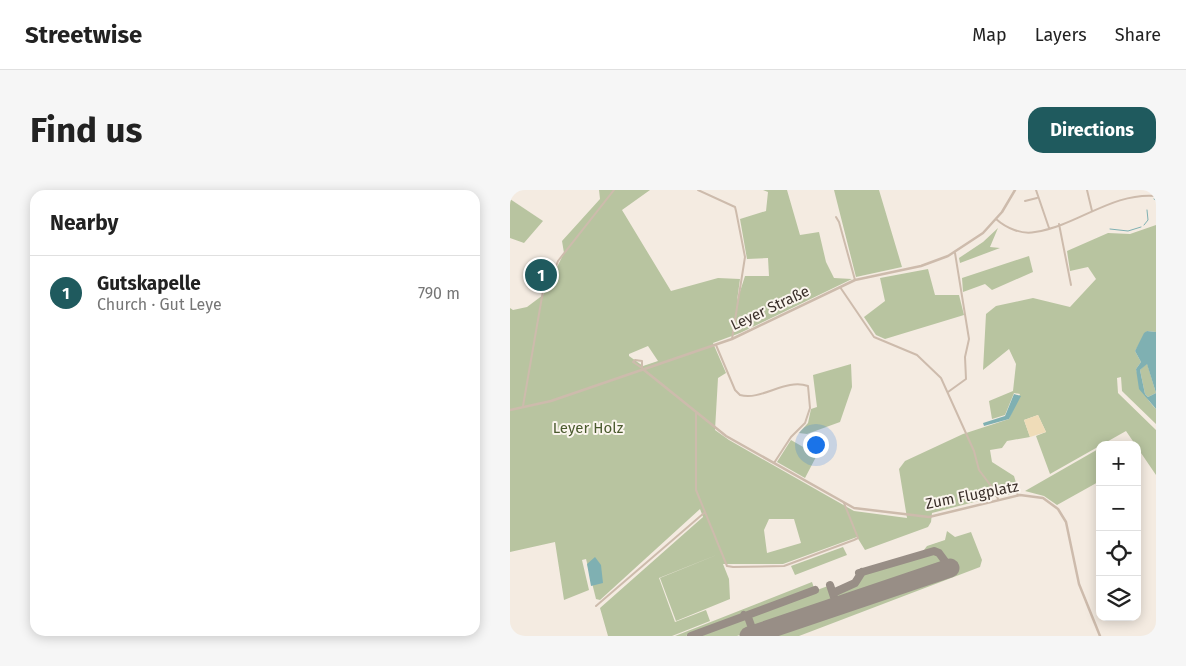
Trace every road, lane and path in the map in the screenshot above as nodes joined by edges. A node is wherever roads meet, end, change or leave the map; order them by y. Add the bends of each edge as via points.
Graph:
1 (614, 190) edge
2 (698, 190) edge
3 (1015, 190) edge
4 (1036, 190) edge
5 (1087, 190) edge
6 (1156, 196) edge
7 (1038, 198) junction
8 (1025, 201) dead end
9 (1092, 211) junction
10 (836, 217) dead end
11 (996, 219) junction
12 (1059, 224) junction
13 (1049, 228) junction
14 (955, 253) junction
15 (855, 280) junction
16 (1071, 285) dead end
17 (840, 287) junction
18 (732, 339) junction
19 (716, 344) junction
20 (643, 369) junction
21 (948, 392) junction
22 (523, 406) dead end
23 (510, 410) edge
24 (696, 413) junction
25 (792, 429) dead end
26 (793, 436) junction
27 (774, 463) junction
28 (994, 490) junction
29 (1018, 496) junction
30 (998, 499) junction
31 (844, 503) junction
32 (704, 513) junction
33 (596, 606) dead end
34 (1100, 636) edge

1 - 22 street via 558,261 543,291
2 - 18 street via 734,207 736,211 745,256
3 - 11 street, Leyer Straße
4 - 7 street
5 - 9 street
6 - 9 street via 1122,199
7 - 8 street
7 - 13 street
9 - 12 street
10 - 15 street
11 - 13 street via 1009,228 1026,232
11 - 14 street, Leyer Straße via 973,242
12 - 13 street
12 - 16 street
14 - 15 street, Leyer Straße via 921,266
14 - 21 street via 970,339 965,357 966,379
15 - 17 street, Leyer Straße
17 - 18 street, Leyer Straße
17 - 21 street via 874,337 917,355 941,378
18 - 19 street, Leyer Straße
19 - 20 street, Leyer Straße
19 - 26 street via 740,395 798,384 808,386 810,408 807,418 803,428
20 - 23 street, Leyer Straße via 551,401
20 - 24 street, Zum Flugplatz
21 - 28 street via 979,470
24 - 27 street, Zum Flugplatz via 736,442
24 - 32 street via 696,490
25 - 26 street
26 - 27 street
27 - 31 street, Zum Flugplatz
28 - 29 street via 1016,490
28 - 30 street
29 - 30 street, Zum Flugplatz
29 - 34 street, Zum Flugplatz via 1043,498 1063,515 1081,591
30 - 31 street, Zum Flugplatz via 929,516 854,508
31 - 32 street via 858,538 778,567 727,566
32 - 33 street

